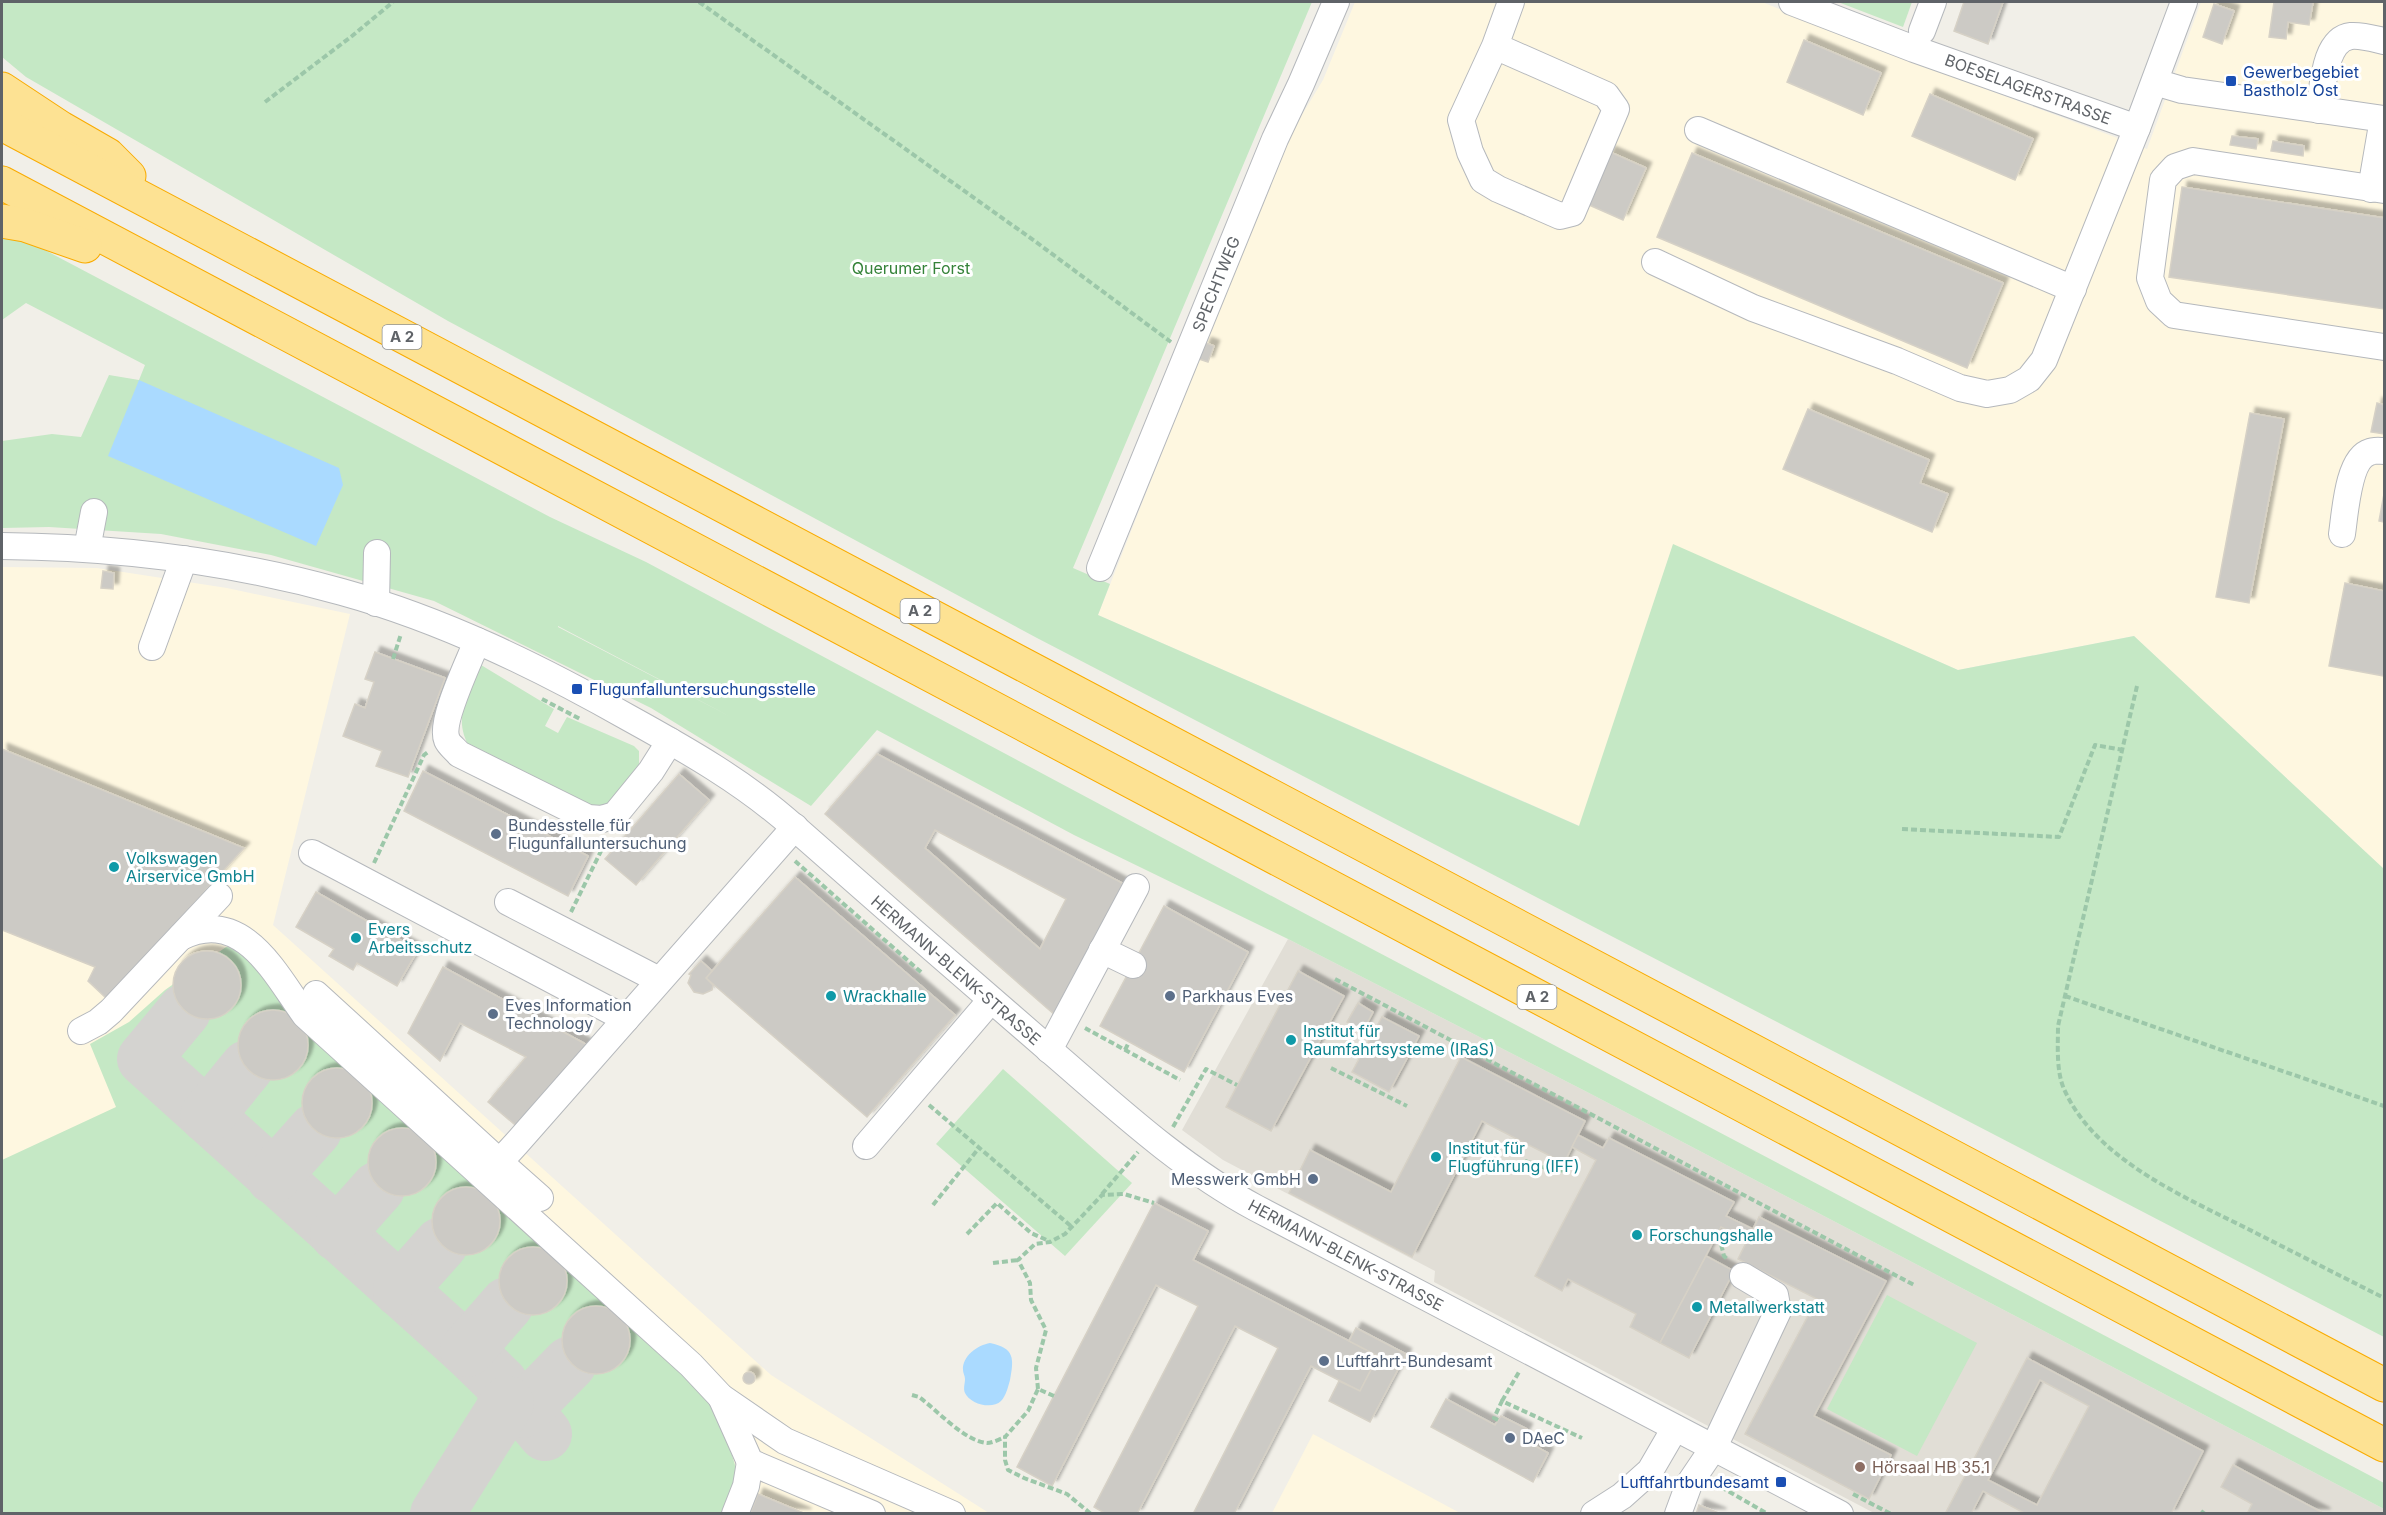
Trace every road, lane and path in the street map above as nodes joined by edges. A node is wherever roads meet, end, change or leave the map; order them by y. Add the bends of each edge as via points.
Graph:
1 (393, 2) edge
2 (699, 2) edge
3 (1336, 2) edge
4 (1511, 2) edge
5 (1792, 2) edge
6 (1933, 2) edge
7 (2184, 2) edge
8 (1922, 31) dead end
9 (2385, 41) edge
10 (1495, 45) junction
11 (2155, 82) junction
12 (2, 89) edge
13 (265, 102) dead end
14 (2319, 110) junction
15 (2384, 119) edge
16 (2, 124) edge
17 (2137, 128) junction
18 (1698, 130) dead end
19 (2, 183) edge
20 (2378, 190) edge
21 (162, 209) junction
22 (2, 221) edge
23 (1655, 262) dead end
24 (192, 284) junction
25 (2073, 289) junction
26 (2385, 347) edge
27 (1187, 354) junction
28 (2385, 451) edge
29 (94, 512) dead end
30 (2342, 534) dead end
31 (2, 546) edge
32 (87, 549) junction
33 (377, 553) dead end
34 (184, 559) junction
35 (1100, 568) dead end
36 (376, 603) junction
37 (403, 628) dead end
38 (477, 641) junction
39 (152, 647) dead end
40 (393, 659) dead end
41 (2137, 686) dead end
42 (538, 697) dead end
43 (568, 714) dead end
44 (446, 740) junction
45 (670, 741) junction
46 (2123, 750) junction
47 (602, 819) junction
48 (795, 827) junction
49 (1902, 829) dead end
50 (312, 853) dead end
51 (364, 882) junction
52 (1136, 887) dead end
53 (219, 896) dead end
54 (508, 903) dead end
55 (562, 930) junction
56 (181, 936) junction
57 (1102, 950) junction
58 (1133, 965) dead end
59 (1335, 979) dead end
60 (659, 980) junction
61 (316, 994) dead end
62 (2066, 996) junction
63 (991, 1000) junction
64 (1066, 1017) junction
65 (626, 1019) junction
66 (81, 1031) dead end
67 (1129, 1042) dead end
68 (1049, 1050) junction
69 (1125, 1050) junction
70 (1331, 1068) dead end
71 (1180, 1080) dead end
72 (1238, 1084) dead end
73 (912, 1091) junction
74 (1407, 1106) dead end
75 (2385, 1106) edge
76 (1163, 1129) junction
77 (1179, 1134) dead end
78 (866, 1146) dead end
79 (979, 1148) junction
80 (505, 1156) junction
81 (1525, 1161) dead end
82 (1568, 1170) dead end
83 (1102, 1195) junction
84 (540, 1198) dead end
85 (1154, 1203) dead end
86 (933, 1205) dead end
87 (1072, 1227) junction
88 (967, 1234) dead end
89 (1050, 1242) junction
90 (1018, 1260) junction
91 (993, 1263) dead end
92 (1743, 1275) dead end
93 (1914, 1285) dead end
94 (2385, 1298) edge
95 (1519, 1372) dead end
96 (2385, 1385) edge
97 (1038, 1389) junction
98 (912, 1395) dead end
99 (1054, 1396) dead end
100 (721, 1397) junction
101 (1502, 1401) junction
102 (1498, 1420) dead end
103 (1675, 1428) junction
104 (1005, 1437) junction
105 (1582, 1438) dead end
106 (2385, 1445) edge
107 (1714, 1447) junction
108 (750, 1462) junction
109 (1720, 1486) dead end
110 (735, 1514) edge
111 (872, 1514) edge
112 (952, 1514) edge
113 (1091, 1514) edge
114 (1594, 1514) edge
115 (1678, 1514) edge
116 (1768, 1514) edge
117 (1840, 1514) edge

1 - 13 path
2 - 27 path
3 - 27 street, SPECHTWEG
4 - 10 street
5 - 17 street, BOESELAGERSTRASSE
6 - 8 street
7 - 11 street
9 - 14 street via 2351,36 2337,43 2330,53
10 - 10 street via 1606,94 1616,109 1572,213 1560,216 1498,189 1483,180 1470,152 1461,120
11 - 14 street via 2182,90
11 - 17 street
12 - 21 highway via 108,155
14 - 15 street
15 - 20 street
16 - 21 highway, A 2
17 - 25 street
18 - 25 street
19 - 24 highway, A 2
20 - 26 street via 2193,161 2175,167 2163,180 2150,278 2158,301 2174,315
21 - 96 highway, A 2
22 - 24 highway via 25,225
23 - 25 street via 1753,308 1960,388 1987,394 2010,390 2030,379 2044,360
24 - 106 highway, A 2
27 - 35 street, SPECHTWEG
28 - 30 street via 2370,452 2359,459
29 - 32 street
31 - 32 street, HERMANN-BLENK-STRASSE
32 - 34 street, HERMANN-BLENK-STRASSE
33 - 36 street
34 - 36 street, HERMANN-BLENK-STRASSE via 291,579
34 - 39 street
36 - 38 street, HERMANN-BLENK-STRASSE
37 - 40 path
38 - 44 street via 454,696
38 - 45 street, HERMANN-BLENK-STRASSE via 577,689
41 - 46 path
42 - 43 path
44 - 47 street via 459,754 588,818
44 - 51 path via 424,754
45 - 47 street via 615,815
45 - 48 street, HERMANN-BLENK-STRASSE via 750,792
46 - 49 path via 2095,745 2059,837
46 - 62 path
47 - 55 path via 604,845
48 - 60 street
48 - 63 street, HERMANN-BLENK-STRASSE
50 - 51 street
51 - 65 street
52 - 57 street
53 - 56 street
54 - 55 street
55 - 60 street
56 - 66 street via 111,1011
56 - 100 street via 219,930 240,936 254,946 305,1016 691,1365
57 - 58 street
57 - 64 street
59 - 93 path
60 - 65 street
61 - 80 street via 492,1155
62 - 75 path
62 - 94 path via 2058,1026 2063,1088 2090,1130 2129,1163 2184,1196
63 - 68 street, HERMANN-BLENK-STRASSE
63 - 73 street
64 - 68 street
64 - 69 path
65 - 80 street
67 - 69 path
68 - 76 street, HERMANN-BLENK-STRASSE
69 - 71 path
70 - 74 path
72 - 76 path via 1206,1069
73 - 78 street
73 - 79 path
76 - 77 path
76 - 83 path
76 - 103 street, HERMANN-BLENK-STRASSE via 1183,1163 1234,1196
79 - 86 path
79 - 87 path
80 - 84 street via 505,1167
81 - 82 path via 1554,1171
83 - 85 path via 1124,1194
83 - 87 path
87 - 89 path
88 - 89 path via 997,1203 1031,1233
89 - 90 path via 1035,1245
90 - 91 path
90 - 97 path via 1046,1330 1036,1368
92 - 107 street via 1775,1295 1778,1311
95 - 101 path
97 - 99 path
97 - 104 path via 1028,1412
98 - 104 path via 976,1439 988,1443
100 - 108 street
100 - 112 street via 785,1441
101 - 102 path via 1494,1418
101 - 105 path
103 - 107 street, HERMANN-BLENK-STRASSE
103 - 114 street via 1650,1471
104 - 113 path via 1008,1470 1067,1494
107 - 115 street via 1689,1484
107 - 117 street, HERMANN-BLENK-STRASSE
108 - 110 street
108 - 111 street
109 - 116 path

